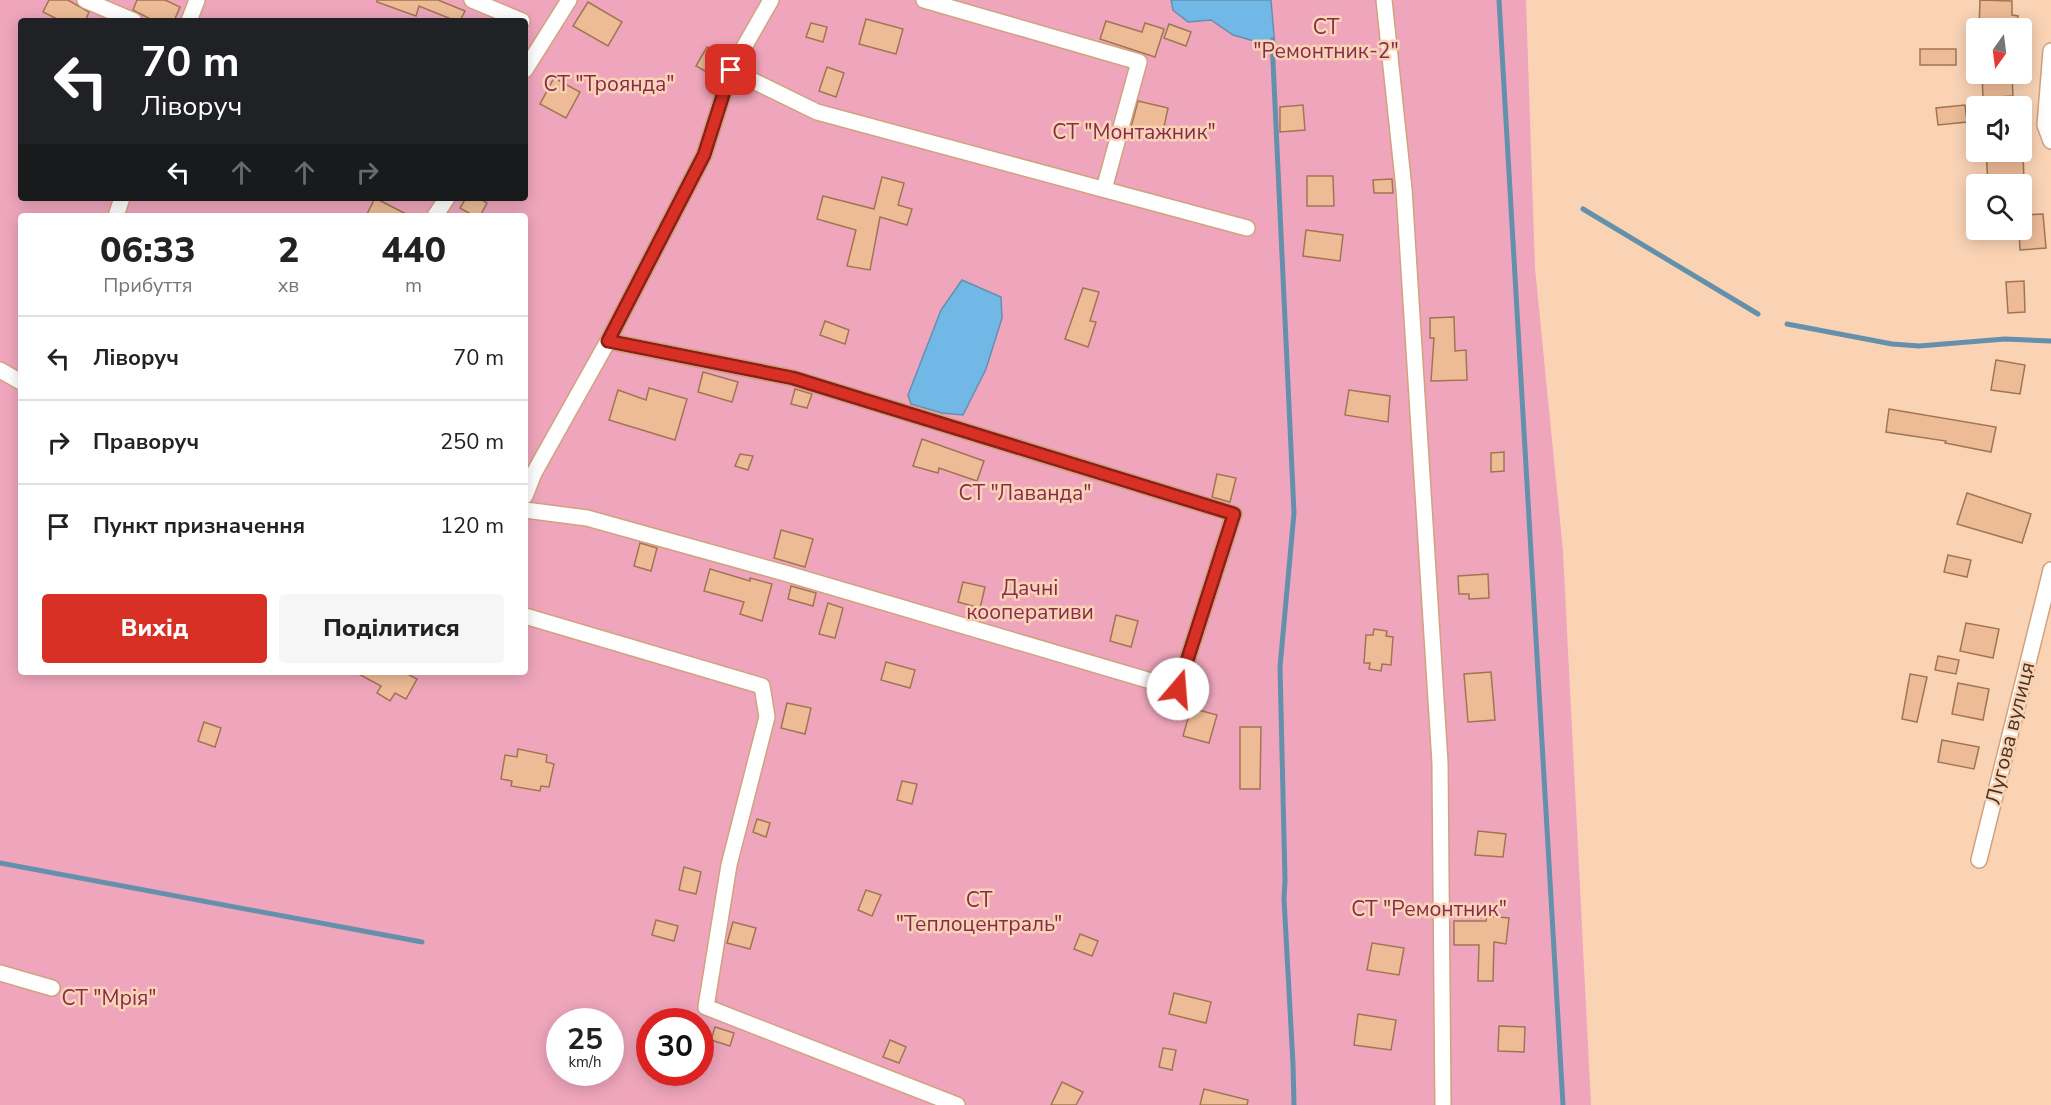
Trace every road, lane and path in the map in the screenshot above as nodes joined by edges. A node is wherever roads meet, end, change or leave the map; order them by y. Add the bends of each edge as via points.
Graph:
1 (85, 0) edge
2 (197, 0) edge
3 (472, 0) edge
4 (569, 0) edge
5 (771, 0) edge
6 (924, 0) edge
7 (1384, 0) edge
8 (127, 18) edge
9 (190, 18) edge
10 (515, 18) edge
11 (528, 24) edge
12 (548, 32) junction
13 (2051, 51) edge
14 (528, 65) edge
15 (731, 70) junction
16 (2051, 141) edge
17 (1104, 189) junction
18 (1247, 228) dead end
19 (608, 341) junction
20 (0, 370) edge
21 (18, 380) edge
22 (528, 488) edge
23 (528, 510) edge
24 (2051, 570) edge
25 (528, 617) edge
26 (1978, 860) dead end
27 (0, 973) edge
28 (52, 988) dead end
29 (957, 1105) edge
30 (1443, 1105) edge

1 - 8 street
2 - 9 street
3 - 10 street
4 - 12 street
5 - 15 street
6 - 17 street via 1139,62
7 - 30 street via 1404,189 1440,762
11 - 12 street
12 - 14 street
13 - 16 street via 2045,125
15 - 17 street via 817,112
15 - 19 street via 704,155
17 - 18 street
19 - 22 street
19 - 23 street via 793,378 1234,514 1178,689 587,518
20 - 21 street
24 - 26 street, Лугова вулиця
25 - 29 street via 762,686 767,717 729,866 706,1007
27 - 28 street

